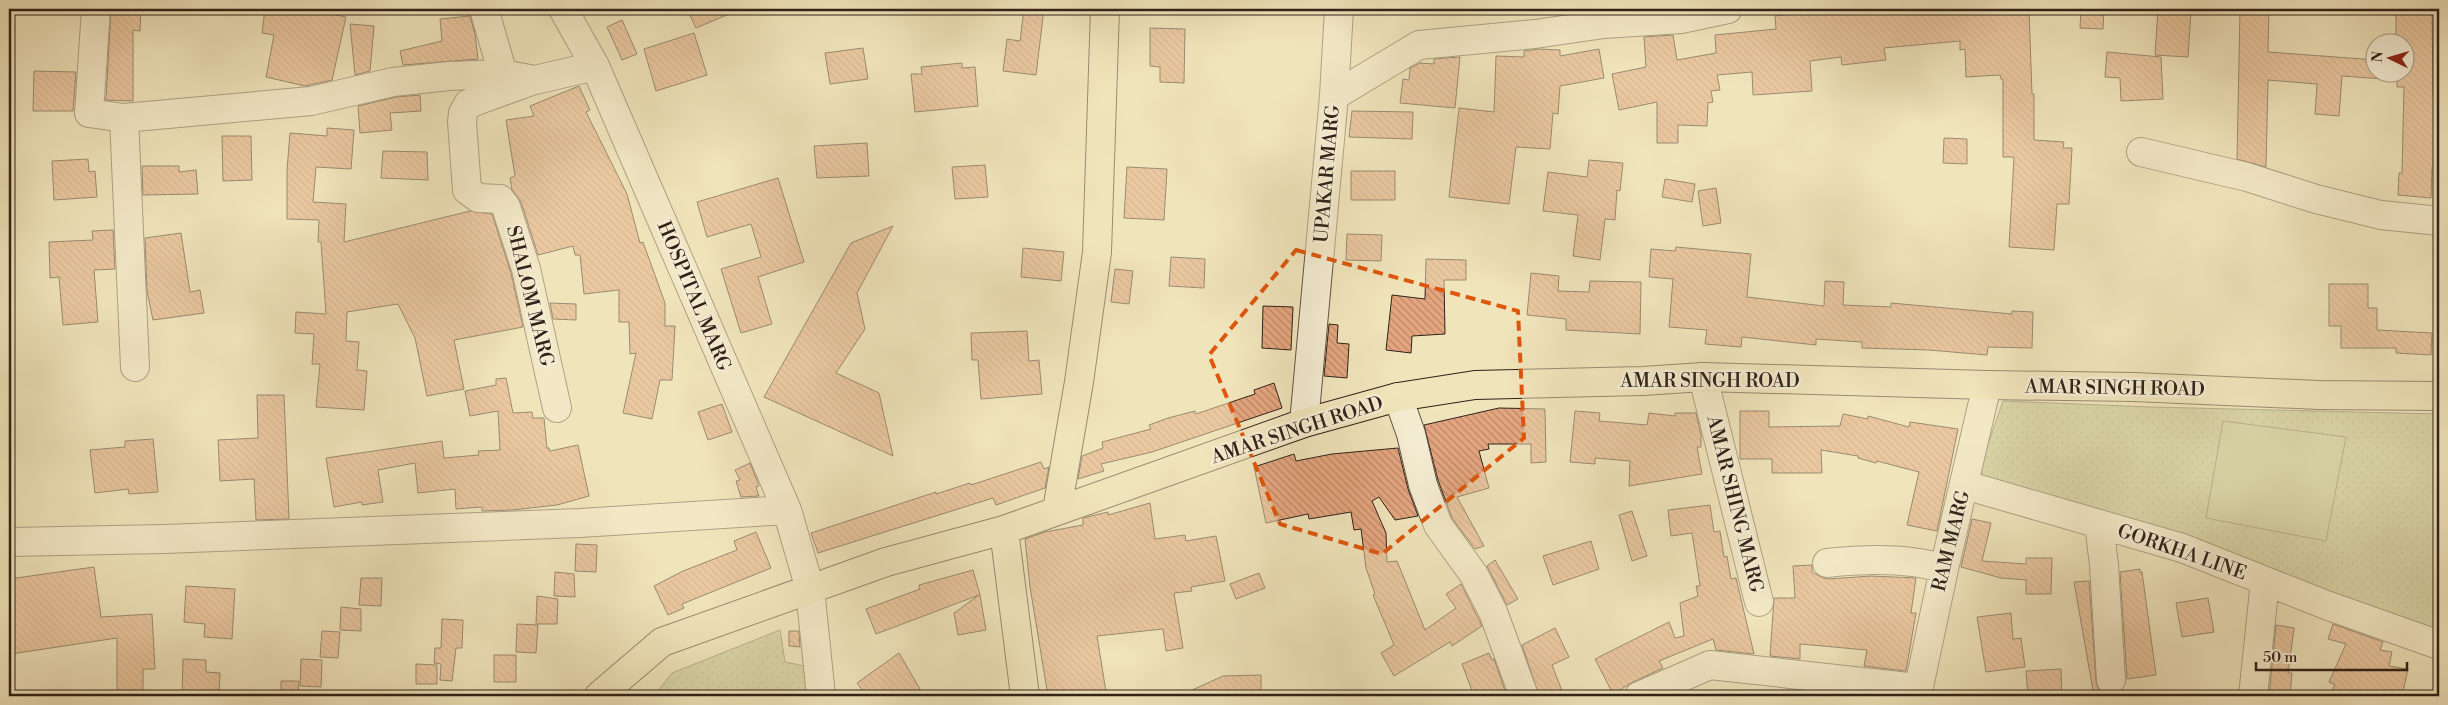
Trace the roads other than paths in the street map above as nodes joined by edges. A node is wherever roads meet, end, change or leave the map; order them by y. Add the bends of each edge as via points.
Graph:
1 (96, 9) edge
2 (484, 9) edge
3 (562, 9) edge
4 (1105, 9) edge
5 (1339, 9) edge
6 (1728, 9) edge
7 (1604, 16) edge
8 (595, 66) junction
9 (503, 74) junction
10 (535, 80) junction
11 (1334, 96) junction
12 (124, 118) junction
13 (2141, 152) dead end
14 (2439, 221) edge
15 (135, 367) dead end
16 (1703, 377) junction
17 (1987, 386) junction
18 (2439, 396) edge
19 (1398, 397) junction
20 (557, 408) dead end
21 (1304, 423) junction
22 (1965, 485) junction
23 (787, 510) junction
24 (1057, 510) junction
25 (2099, 524) junction
26 (1004, 530) junction
27 (9, 542) edge
28 (1827, 563) dead end
29 (1944, 569) junction
30 (2265, 581) junction
31 (810, 589) junction
32 (1759, 602) dead end
33 (2439, 645) edge
34 (2111, 680) dead end
35 (1917, 692) edge
36 (599, 696) edge
37 (821, 696) edge
38 (1025, 696) edge
39 (1524, 696) edge
40 (1639, 696) edge
41 (2254, 696) edge

1 - 12 street via 89,113
2 - 9 street
3 - 8 street, HOSPITAL MARG
4 - 24 main road via 1097,252
5 - 11 street
6 - 7 street, UPAKAR MARG via 1681,19
7 - 11 street, UPAKAR MARG via 1535,34 1419,45
8 - 10 street
8 - 23 street, HOSPITAL MARG
9 - 10 street
9 - 12 street via 393,82 311,101
10 - 20 street, SHALOM MARG via 468,104 462,122 467,190 478,198 500,200 506,207 526,269
11 - 21 street, UPAKAR MARG
12 - 15 street
13 - 14 street via 2247,177 2381,215
16 - 17 main road, AMAR SINGH ROAD
16 - 19 main road, AMAR SINGH ROAD via 1475,385
16 - 32 street, AMAR SHING MARG
17 - 18 main road, AMAR SINGH ROAD
17 - 22 street, RAM MARG
19 - 21 main road, AMAR SINGH ROAD
19 - 39 street via 1438,525 1474,575 1493,612
21 - 24 main road, AMAR SINGH ROAD via 1136,485
22 - 25 street, GORKHA LINE
22 - 29 street, RAM MARG
23 - 27 street via 580,523
23 - 31 street, HOSPITAL MARG
24 - 26 main road, AMAR SINGH ROAD
25 - 30 street, GORKHA LINE via 2182,548
25 - 34 street, GORKHA LINE
26 - 31 main road via 886,562
26 - 38 main road
28 - 29 street via 1858,559 1929,564
29 - 35 street, RAM MARG
30 - 33 street, GORKHA LINE
30 - 41 street, GORKHA LINE
31 - 36 main road via 662,642
31 - 37 street, HOSPITAL MARG
35 - 40 street via 1710,665

